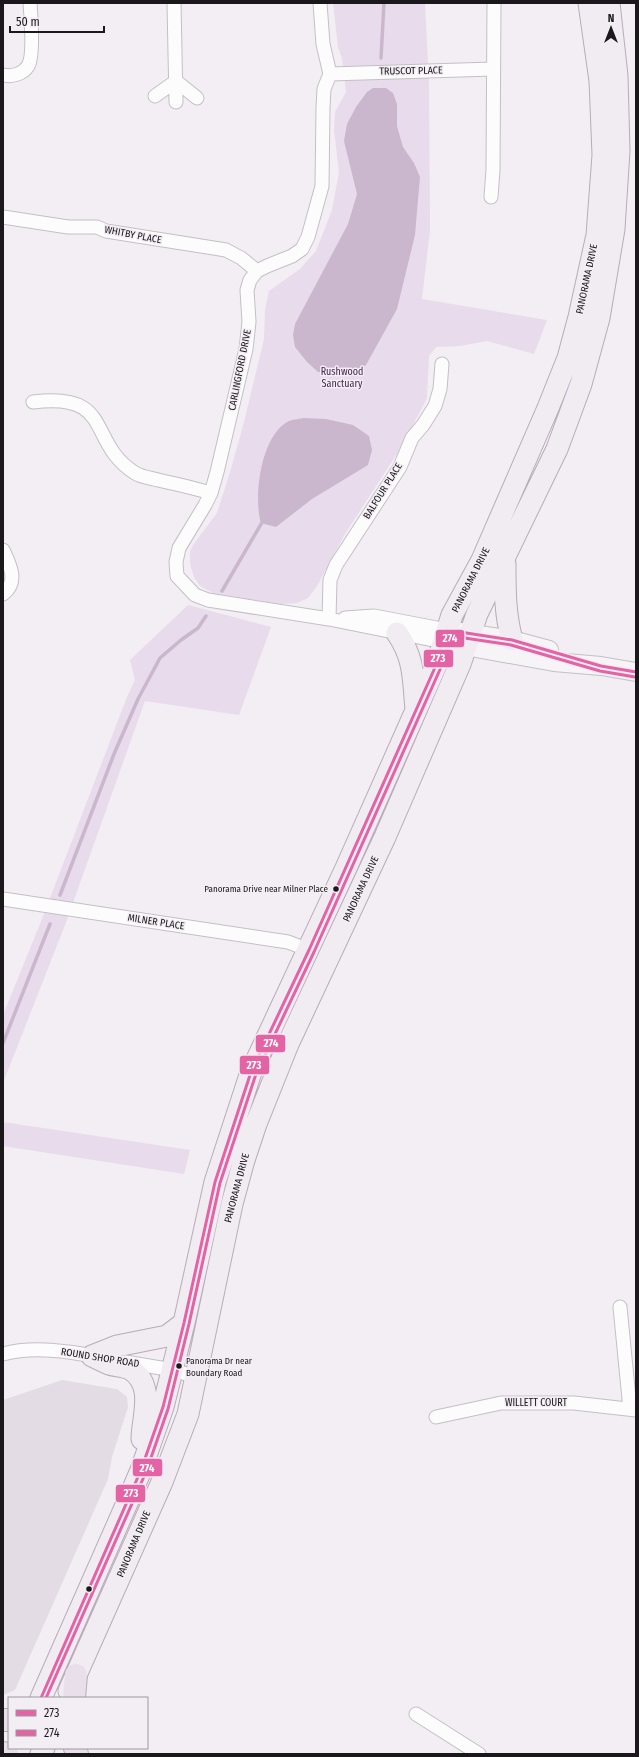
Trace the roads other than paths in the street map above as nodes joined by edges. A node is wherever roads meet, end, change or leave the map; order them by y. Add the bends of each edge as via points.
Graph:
1 (30, 3) edge
2 (174, 3) edge
3 (320, 3) edge
4 (494, 3) edge
5 (590, 3) edge
6 (609, 3) edge
7 (492, 69) junction
8 (330, 74) junction
9 (3, 76) edge
10 (176, 81) junction
11 (155, 96) dead end
12 (197, 98) dead end
13 (176, 102) dead end
14 (491, 197) dead end
15 (3, 217) edge
16 (257, 271) junction
17 (442, 364) dead end
18 (33, 402) dead end
19 (211, 493) junction
20 (3, 550) edge
21 (506, 555) junction
22 (3, 594) edge
23 (329, 619) junction
24 (397, 633) junction
25 (445, 636) junction
26 (468, 640) junction
27 (512, 640) junction
28 (601, 666) junction
29 (636, 672) edge
30 (416, 710) junction
31 (3, 899) edge
32 (309, 950) junction
33 (620, 1307) dead end
34 (184, 1322) junction
35 (3, 1354) edge
36 (92, 1356) junction
37 (173, 1370) junction
38 (196, 1377) junction
39 (633, 1410) edge
40 (436, 1417) dead end
41 (141, 1470) junction
42 (76, 1675) junction
43 (41, 1697) edge
44 (66, 1697) edge
45 (74, 1697) edge
46 (416, 1714) dead end
47 (3, 1753) edge
48 (7, 1754) edge
49 (479, 1754) edge

1 - 9 street via 31,57 28,66 19,74
2 - 10 street
3 - 8 street via 323,44
4 - 7 street
5 - 25 main road, PANORAMA DRIVE via 600,81 603,155 597,234 579,317 568,358 548,408 482,560 452,615
6 - 21 main road, PANORAMA DRIVE via 617,76 619,151 614,229 600,312 588,361 557,449
7 - 8 street, TRUSCOT PLACE
7 - 14 street via 494,170
8 - 16 street via 324,88 323,102 322,186 308,237 302,249 292,256
10 - 11 street
10 - 12 street
10 - 13 street
15 - 16 street, WHITBY PLACE via 68,227 97,227 106,231 226,250
16 - 19 street, CARLINGFORD DRIVE via 250,280 247,290 250,322 246,349
17 - 23 street, BALFOUR PLACE via 440,389 435,406 408,445 400,467 336,565 330,580
18 - 19 street via 52,399 81,406 92,415 122,464 136,474
19 - 23 street, CARLINGFORD DRIVE via 178,548 177,576 185,586 195,595 208,600
20 - 22 street via 12,570 12,582 9,590
21 - 26 main road, PANORAMA DRIVE via 477,614
21 - 27 main road via 504,601
23 - 24 street, CARLINGFORD DRIVE
23 - 25 street, CARLINGFORD DRIVE via 374,616
24 - 25 street, CARLINGFORD DRIVE
24 - 30 main road via 406,646 411,660
25 - 26 street
25 - 30 main road, PANORAMA DRIVE
26 - 27 street
26 - 28 street via 554,662
26 - 38 main road, PANORAMA DRIVE via 385,837 288,1044 256,1124 232,1204
27 - 28 street
28 - 29 street
30 - 32 main road, PANORAMA DRIVE
31 - 32 street, MILNER PLACE via 288,942
32 - 34 main road, PANORAMA DRIVE via 251,1072 230,1134 212,1197
33 - 39 street
34 - 36 main road via 167,1336 117,1346
34 - 37 main road, PANORAMA DRIVE
35 - 36 street, ROUND SHOP ROAD via 15,1350 38,1350
36 - 37 street, ROUND SHOP ROAD
36 - 41 main road via 108,1364 130,1369 141,1380 146,1397 146,1414 142,1436
37 - 38 street, ROUND SHOP ROAD
37 - 41 main road, PANORAMA DRIVE
38 - 42 main road, PANORAMA DRIVE via 188,1414 162,1482
39 - 40 street, WILLETT COURT via 574,1403 501,1403
41 - 43 main road, PANORAMA DRIVE
42 - 44 main road, PANORAMA DRIVE
42 - 45 highway
46 - 49 street
47 - 48 highway

